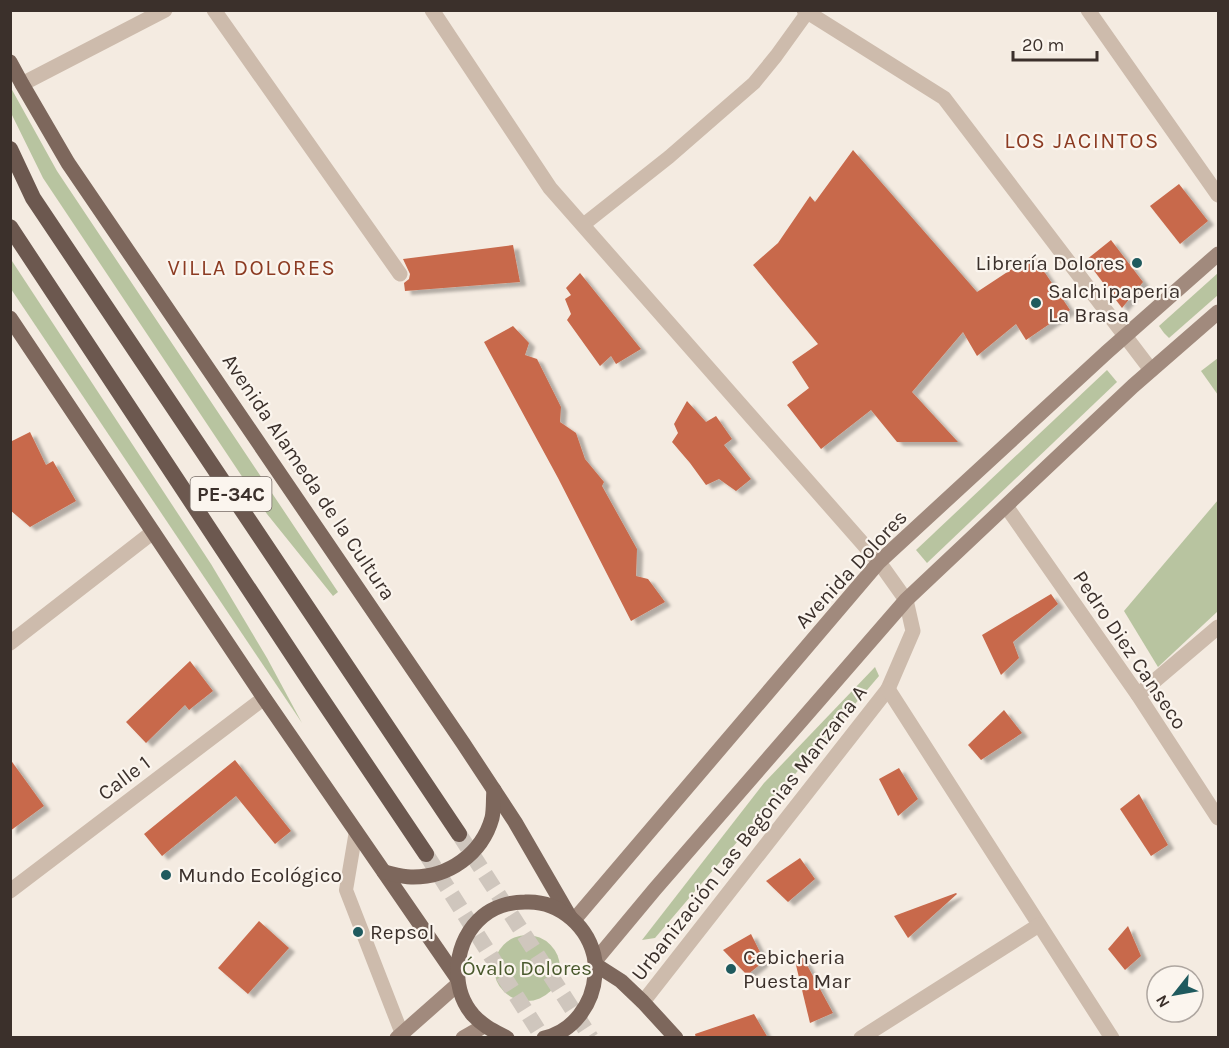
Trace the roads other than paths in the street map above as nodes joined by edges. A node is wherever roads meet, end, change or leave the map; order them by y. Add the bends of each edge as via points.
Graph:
1 (165, 10) edge
2 (214, 10) edge
3 (432, 10) edge
4 (1088, 10) edge
5 (805, 12) edge
6 (10, 62) edge
7 (22, 84) junction
8 (10, 149) edge
9 (1218, 195) edge
10 (583, 225) junction
11 (10, 227) edge
12 (1218, 254) edge
13 (400, 274) dead end
14 (1218, 312) edge
15 (10, 318) edge
16 (1125, 336) junction
17 (1151, 370) junction
18 (1006, 506) junction
19 (153, 532) junction
20 (879, 562) junction
21 (906, 600) junction
22 (1218, 627) edge
23 (10, 643) edge
24 (888, 689) junction
25 (1137, 695) junction
26 (264, 698) junction
27 (494, 790) junction
28 (1218, 818) edge
29 (356, 831) junction
30 (459, 834) tunnel mouth
31 (426, 854) tunnel mouth
32 (384, 872) junction
33 (10, 891) edge
34 (572, 918) junction
35 (1039, 925) junction
36 (596, 963) junction
37 (458, 981) junction
38 (643, 1002) junction
39 (488, 1030) edge
40 (400, 1036) edge
41 (463, 1038) edge
42 (507, 1038) edge
43 (544, 1038) edge
44 (676, 1038) edge
45 (861, 1038) edge
46 (1112, 1038) edge

1 - 7 street
2 - 13 street
3 - 10 street via 550,188
4 - 9 street
5 - 10 lane via 754,83
5 - 16 street via 944,98
6 - 7 main road, Avenida Alameda de la Cultura
7 - 27 main road, Avenida Alameda de la Cultura via 68,163
8 - 30 highway, PE-34C via 33,198
10 - 20 street
11 - 31 highway, PE-34C
12 - 16 main road, Avenida Dolores
14 - 17 main road
15 - 19 main road
16 - 17 street
16 - 20 main road, Avenida Dolores
17 - 18 main road
18 - 21 main road
18 - 25 street, Pedro Diez Canseco
19 - 23 street
19 - 26 main road
20 - 21 street
20 - 34 main road, Avenida Dolores
21 - 24 street, Urbanización Las Begonias Manzana A via 913,631
21 - 36 main road via 655,889
22 - 25 street
24 - 35 street
24 - 38 street, Urbanización Las Begonias Manzana A
25 - 28 street, Pedro Diez Canseco
26 - 29 main road
26 - 33 street, Calle 1
27 - 32 main road via 492,818 481,842 462,862 438,874 411,878
27 - 34 main road, Avenida Alameda de la Cultura
29 - 32 main road
29 - 40 lane via 346,890
32 - 37 main road
34 - 36 main road via 588,939
34 - 37 main road via 549,905 526,901 504,905 483,916 467,934 459,955
35 - 45 street
35 - 46 street
36 - 38 main road
36 - 43 main road via 594,987 586,1008 571,1025
37 - 39 main road via 463,1000
37 - 40 main road
38 - 44 main road
39 - 41 main road
39 - 42 main road

